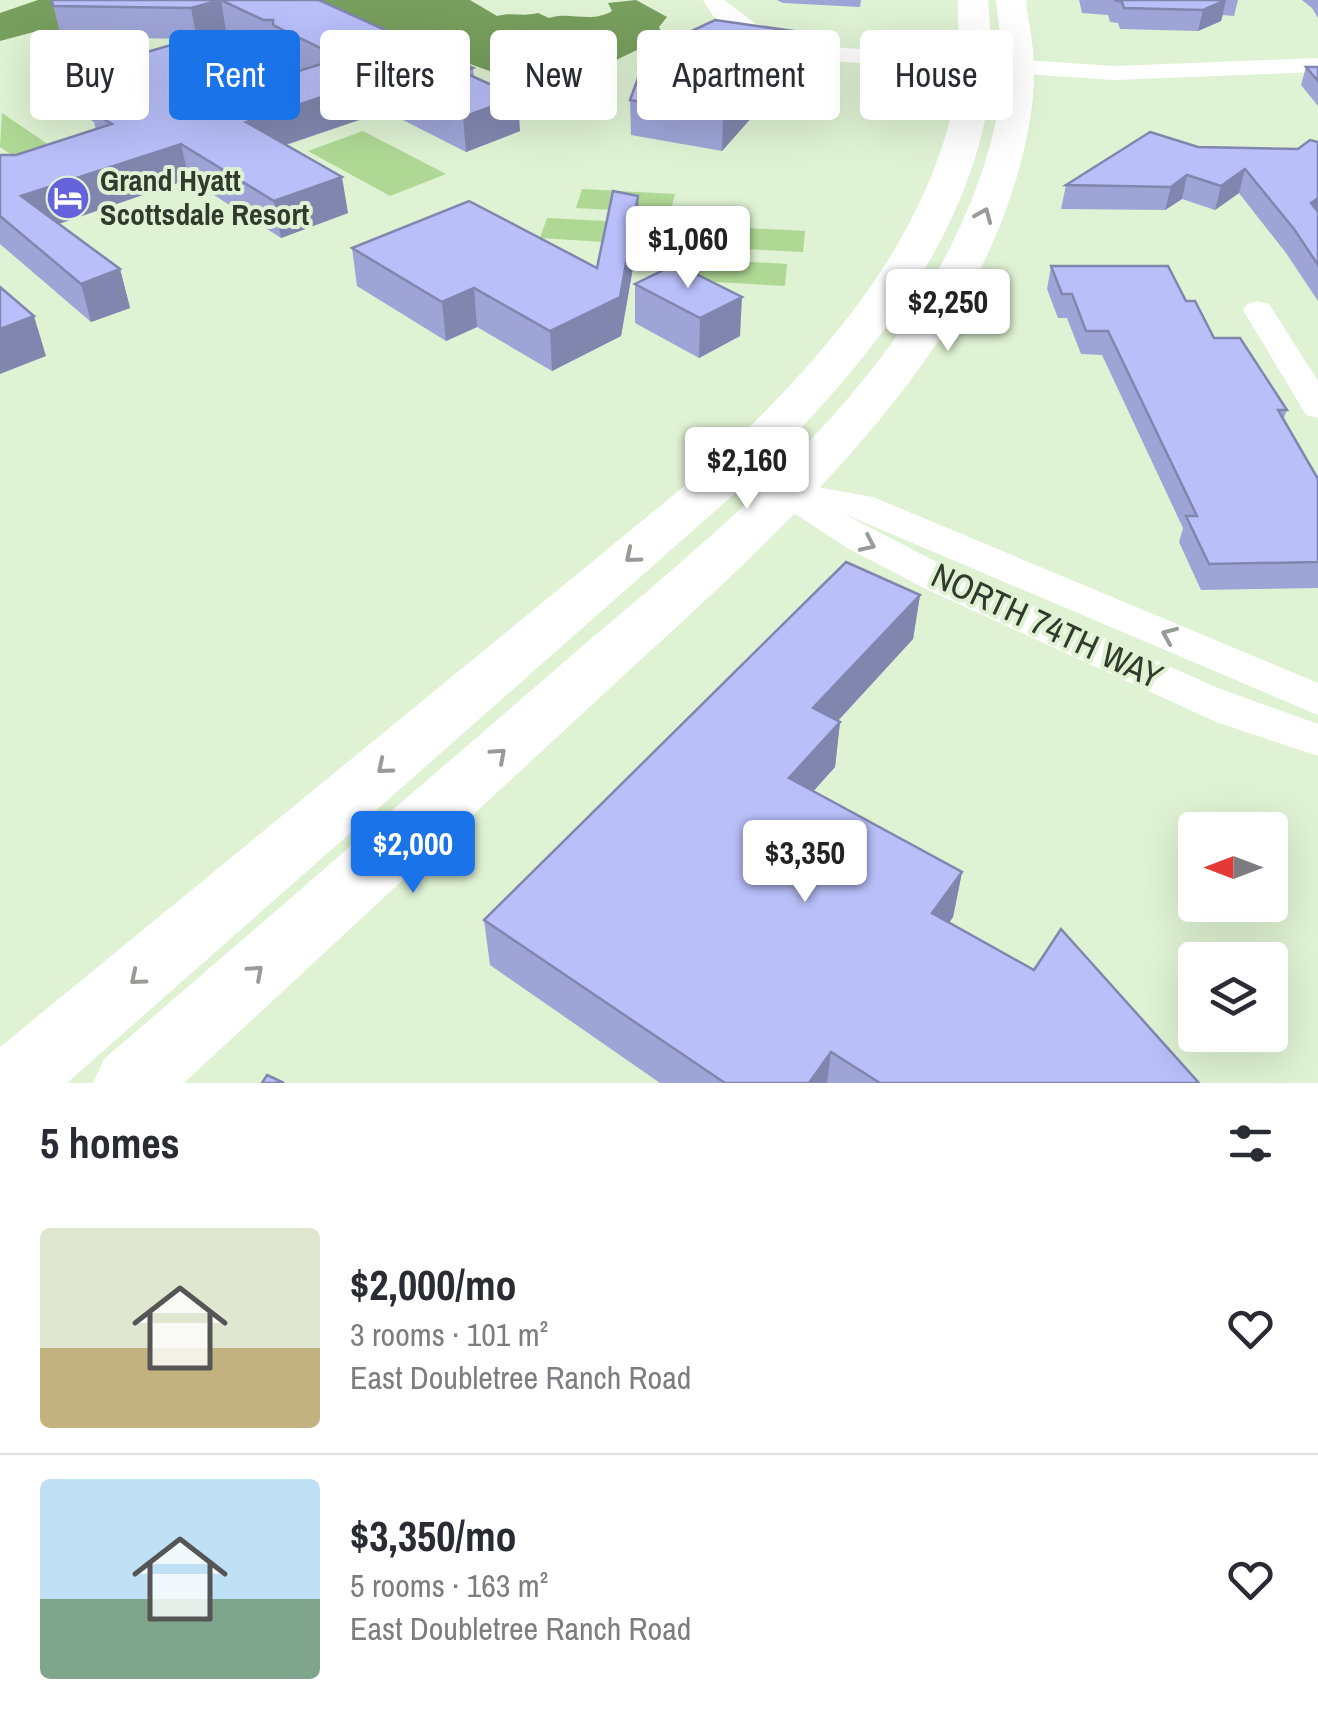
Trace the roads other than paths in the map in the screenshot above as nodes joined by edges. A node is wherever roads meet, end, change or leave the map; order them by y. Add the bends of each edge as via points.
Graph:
1 (713, 0) edge
2 (1011, 0) edge
3 (973, 2) edge
4 (949, 30) edge
5 (973, 30) edge
6 (860, 50) edge
7 (1318, 51) edge
8 (1227, 58) junction
9 (1018, 61) junction
10 (1013, 62) edge
11 (1318, 64) edge
12 (963, 120) edge
13 (1258, 310) dead end
14 (1318, 408) edge
15 (759, 482) junction
16 (1214, 654) junction
17 (1185, 689) junction
18 (1318, 700) edge
19 (1318, 740) edge
20 (12, 1083) edge
21 (131, 1083) edge

1 - 6 street via 772,43
2 - 9 main road
3 - 4 main road
3 - 5 main road
7 - 8 street
8 - 9 street via 1116,73
8 - 11 street
9 - 10 street
15 -> 9 main road via 892,368 971,244 1006,155
12 - 15 main road via 948,185 894,281
13 - 14 street
16 -> 15 street, NORTH 74TH WAY via 860,506
15 -> 17 street, NORTH 74TH WAY via 836,529
15 -> 20 main road
21 -> 15 main road via 632,637
16 - 17 street
16 - 18 street, NORTH 74TH WAY
17 - 19 street, NORTH 74TH WAY

